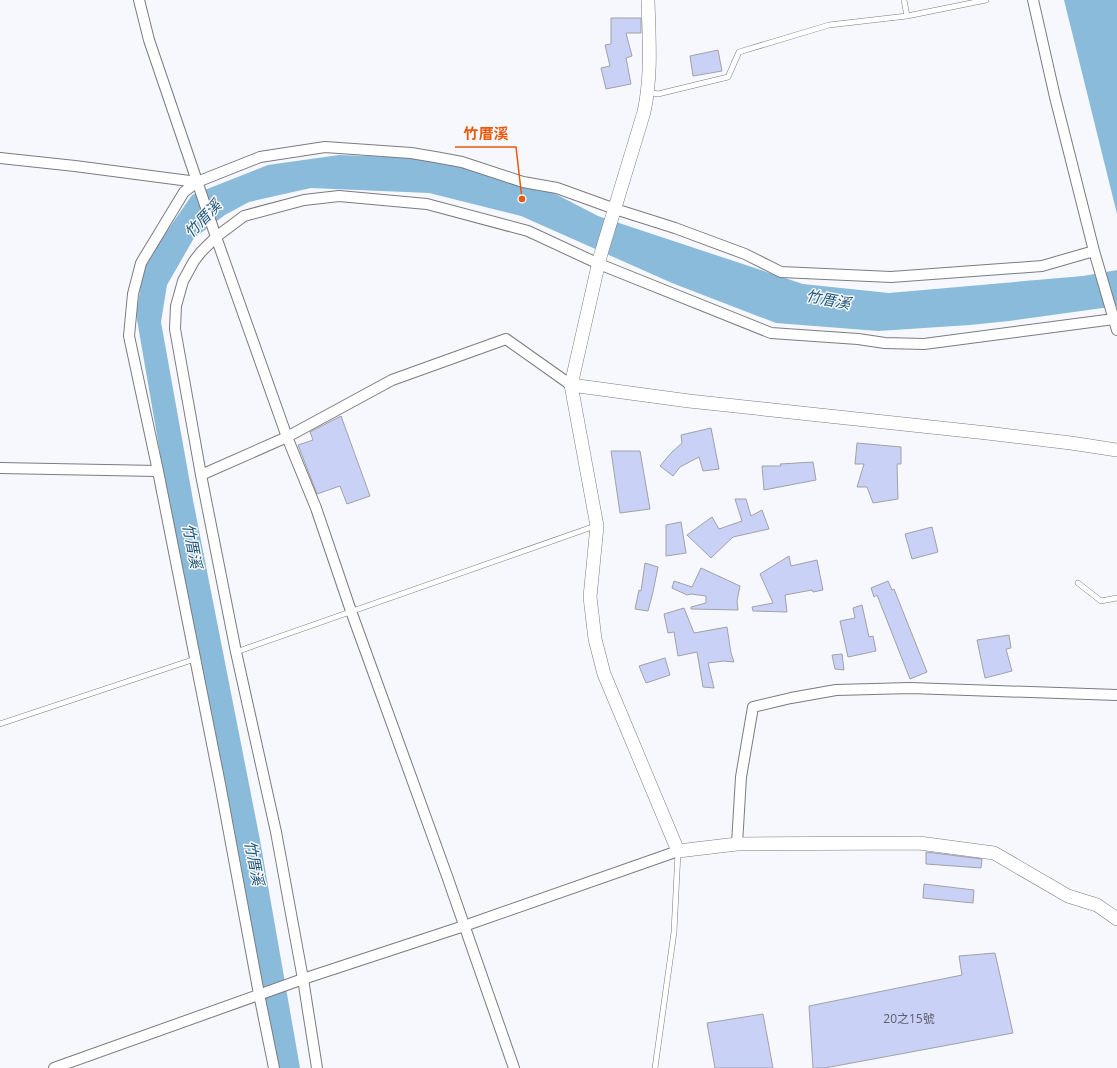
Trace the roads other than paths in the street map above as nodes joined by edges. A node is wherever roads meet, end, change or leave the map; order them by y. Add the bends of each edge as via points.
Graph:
1 (139, 0) edge
2 (648, 0) edge
3 (904, 0) edge
4 (986, 0) edge
5 (1033, 0) edge
6 (907, 16) junction
7 (648, 92) junction
8 (0, 158) edge
9 (197, 182) junction
10 (615, 210) junction
11 (216, 237) junction
12 (1094, 251) junction
13 (600, 260) junction
14 (1114, 319) junction
15 (1117, 330) edge
16 (571, 385) junction
17 (287, 437) junction
18 (1117, 450) edge
19 (0, 468) edge
20 (158, 471) junction
21 (201, 475) junction
22 (597, 526) junction
23 (1078, 583) dead end
24 (1117, 598) edge
25 (351, 611) junction
26 (236, 652) junction
27 (195, 659) junction
28 (1117, 696) edge
29 (0, 724) edge
30 (737, 844) junction
31 (678, 851) junction
32 (1117, 919) edge
33 (464, 926) junction
34 (303, 979) junction
35 (259, 994) junction
36 (54, 1068) edge
37 (274, 1068) edge
38 (318, 1068) edge
39 (514, 1068) edge
40 (655, 1068) edge

1 - 9 street via 149,40
2 - 7 street
3 - 6 lane
4 - 6 lane
5 - 12 street
6 - 7 lane via 829,25 739,52 728,77 658,94
7 - 10 street
8 - 9 street
9 - 10 street via 260,157 326,147 411,153 462,162 523,182 557,188
9 - 11 street
9 - 20 street via 184,192 141,263 133,294 129,336
10 - 12 street via 675,228 745,254 781,272 891,277 1042,266
10 - 13 street
11 - 13 street via 244,216 304,200 338,196 427,204 528,231
11 - 17 street
11 - 21 street via 201,252 189,270 179,293 175,318
12 - 14 street
13 - 14 street via 772,333 924,344
13 - 16 street
14 - 15 street
16 - 17 street via 506,339 392,380
16 - 18 street
16 - 22 street
17 - 21 street
17 - 25 street via 316,508
19 - 20 street
20 - 27 street
21 - 26 street
22 - 25 lane
22 - 31 street via 590,597 595,639 604,674
23 - 24 lane via 1101,601
25 - 26 lane
25 - 33 street
26 - 34 street via 276,832
27 - 29 lane
27 - 35 street
28 - 30 street via 910,688 836,690 753,707 741,777
30 - 31 street
30 - 32 street via 919,843 994,853 1068,896 1097,905
31 - 33 street
31 - 40 lane via 674,932
33 - 34 street
33 - 39 street
34 - 35 street
34 - 38 street
35 - 36 street
35 - 37 street

